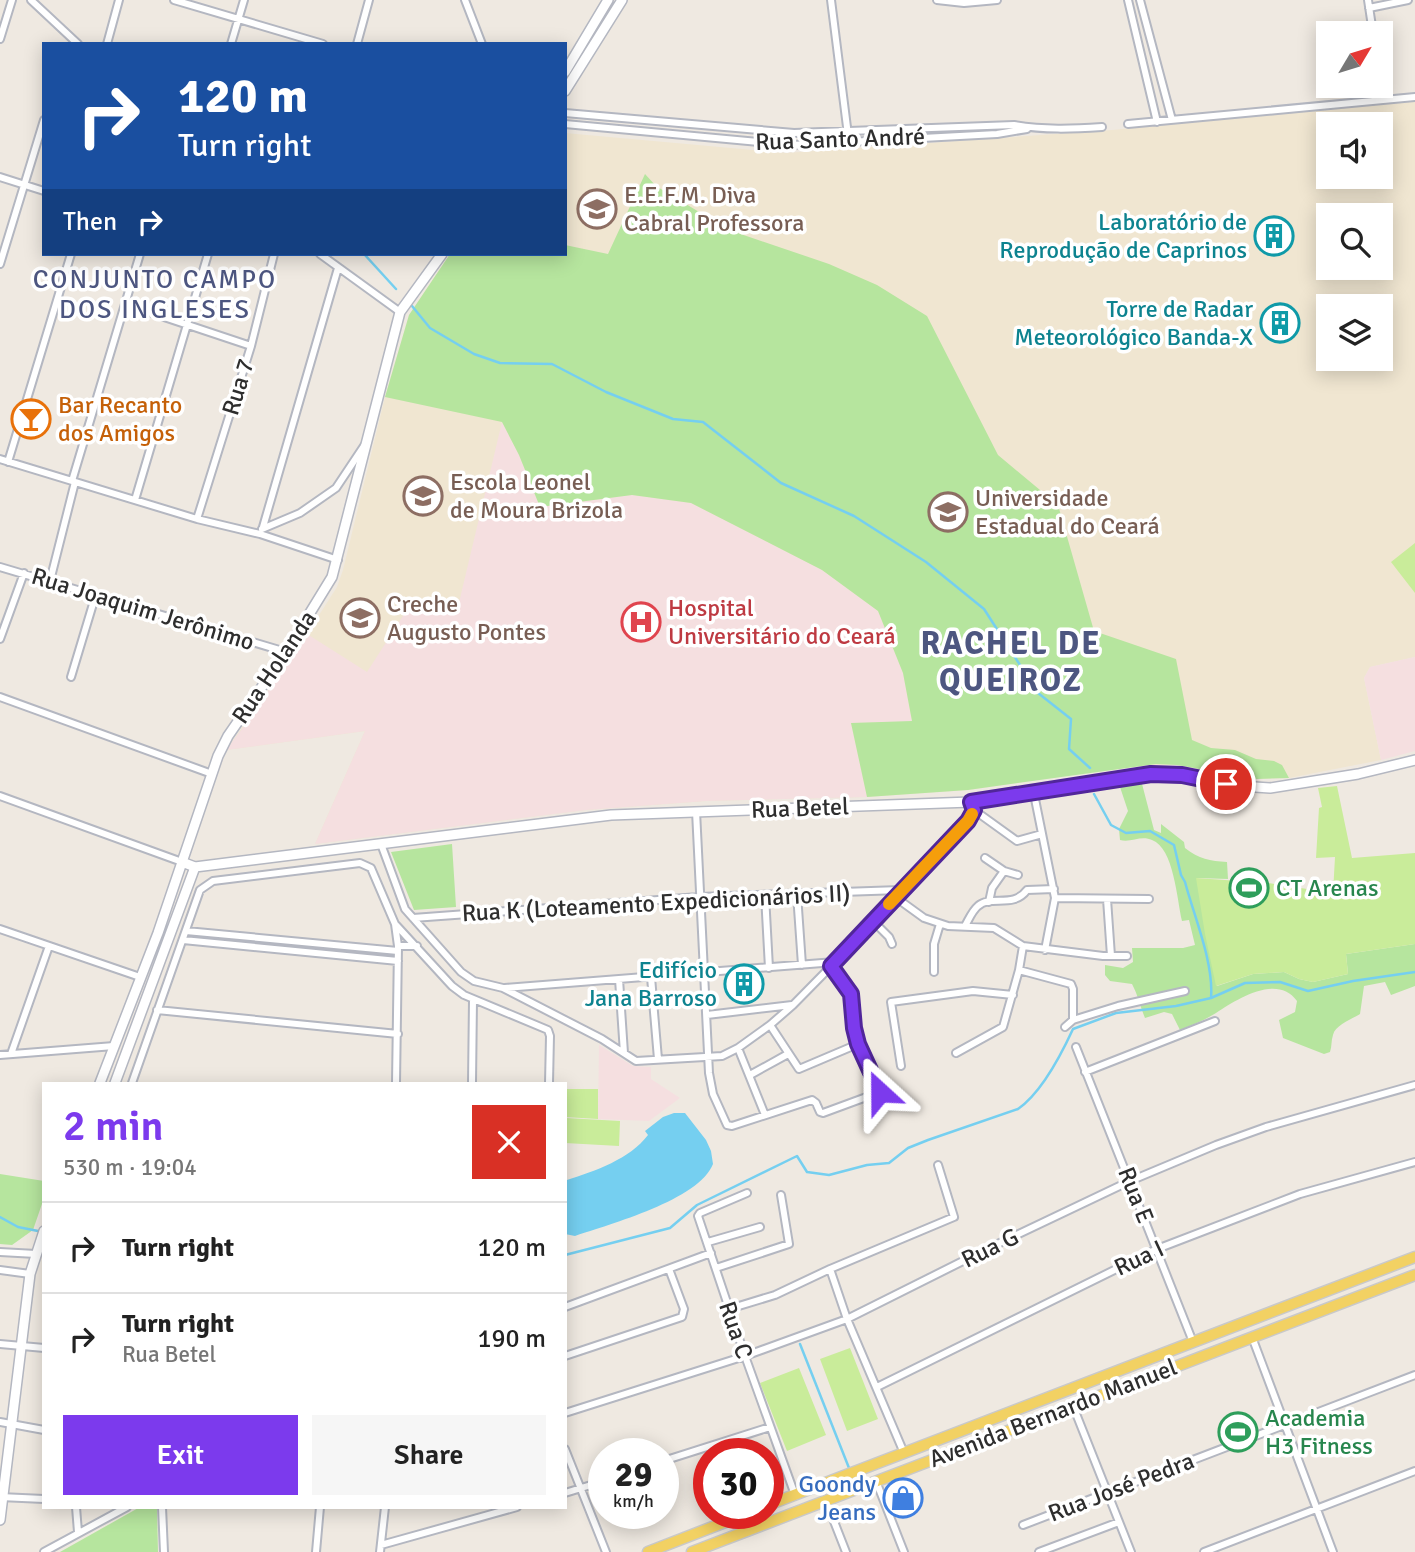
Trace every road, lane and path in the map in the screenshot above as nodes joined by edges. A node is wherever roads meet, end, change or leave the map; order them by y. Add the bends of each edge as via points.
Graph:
1 (12, 0) edge
2 (31, 0) edge
3 (119, 0) edge
4 (174, 0) edge
5 (244, 0) edge
6 (369, 0) edge
7 (465, 0) edge
8 (608, 0) edge
9 (622, 0) edge
10 (831, 0) edge
11 (937, 0) edge
12 (997, 0) edge
13 (1128, 0) edge
14 (1140, 0) edge
15 (1368, 0) edge
16 (1408, 0) edge
17 (1369, 8) junction
18 (238, 18) junction
19 (1371, 21) edge
20 (69, 34) junction
21 (0, 39) edge
22 (67, 42) edge
23 (76, 42) edge
24 (108, 42) edge
25 (232, 42) edge
26 (316, 42) edge
27 (358, 42) edge
28 (481, 42) edge
29 (567, 69) edge
30 (567, 88) edge
31 (1415, 96) edge
32 (1384, 99) joint
33 (567, 113) edge
34 (1172, 120) junction
35 (1157, 122) junction
36 (567, 124) edge
37 (1128, 124) dead end
38 (42, 126) edge
39 (1101, 127) dead end
40 (1031, 129) junction
41 (849, 131) junction
42 (849, 143) junction
43 (0, 177) edge
44 (24, 185) junction
45 (42, 190) edge
46 (70, 256) edge
47 (139, 256) edge
48 (207, 256) edge
49 (274, 256) edge
50 (323, 256) edge
51 (441, 256) edge
52 (0, 264) edge
53 (338, 268) junction
54 (125, 304) junction
55 (400, 312) junction
56 (187, 323) junction
57 (251, 346) junction
58 (367, 442) junction
59 (0, 459) edge
60 (8, 462) junction
61 (74, 482) junction
62 (135, 500) junction
63 (197, 519) junction
64 (262, 530) junction
65 (338, 560) junction
66 (0, 567) edge
67 (24, 573) junction
68 (50, 580) junction
69 (96, 594) junction
70 (0, 639) edge
71 (286, 652) junction
72 (71, 677) dead end
73 (0, 697) edge
74 (1415, 760) edge
75 (212, 774) junction
76 (1034, 794) junction
77 (0, 796) edge
78 (972, 806) junction
79 (696, 811) junction
80 (1042, 834) junction
81 (381, 844) junction
82 (985, 858) dead end
83 (182, 862) junction
84 (195, 867) junction
85 (1004, 871) junction
86 (1018, 875) dead end
87 (1054, 889) junction
88 (900, 890) junction
89 (797, 894) junction
90 (765, 895) junction
91 (699, 897) junction
92 (895, 897) junction
93 (1055, 898) junction
94 (1149, 898) dead end
95 (1107, 899) junction
96 (989, 902) junction
97 (413, 918) junction
98 (873, 921) junction
99 (395, 924) junction
100 (940, 924) junction
101 (965, 926) junction
102 (0, 929) edge
103 (186, 931) junction
104 (183, 940) junction
105 (892, 944) dead end
106 (49, 946) junction
107 (417, 946) junction
108 (1023, 946) junction
109 (398, 949) junction
110 (1045, 950) junction
111 (1111, 956) junction
112 (1127, 956) dead end
113 (398, 961) junction
114 (833, 964) junction
115 (802, 965) junction
116 (769, 968) junction
117 (1019, 970) junction
118 (704, 972) junction
119 (934, 972) dead end
120 (651, 976) junction
121 (140, 977) junction
122 (619, 979) junction
123 (503, 988) junction
124 (1185, 991) dead end
125 (1013, 995) junction
126 (473, 1000) junction
127 (793, 1005) junction
128 (157, 1010) junction
129 (707, 1015) junction
130 (1073, 1020) junction
131 (1215, 1021) dead end
132 (770, 1025) junction
133 (1065, 1027) dead end
134 (398, 1034) junction
135 (858, 1044) junction
136 (114, 1046) junction
137 (1076, 1047) dead end
138 (738, 1048) junction
139 (624, 1053) junction
140 (956, 1053) dead end
141 (11, 1054) junction
142 (788, 1054) junction
143 (0, 1055) edge
144 (710, 1056) junction
145 (658, 1059) junction
146 (901, 1066) dead end
147 (1085, 1072) junction
148 (750, 1075) junction
149 (100, 1082) edge
150 (115, 1082) edge
151 (132, 1082) edge
152 (396, 1082) edge
153 (472, 1082) edge
154 (549, 1082) edge
155 (1415, 1085) edge
156 (765, 1115) junction
157 (1415, 1162) edge
158 (937, 1165) dead end
159 (1130, 1181) junction
160 (747, 1193) dead end
161 (781, 1195) dead end
162 (761, 1227) dead end
163 (42, 1236) edge
164 (708, 1242) junction
165 (1157, 1249) junction
166 (0, 1252) edge
167 (711, 1253) junction
168 (36, 1254) junction
169 (1415, 1257) edge
170 (716, 1268) junction
171 (669, 1269) junction
172 (830, 1269) junction
173 (0, 1270) edge
174 (30, 1274) junction
175 (1415, 1275) edge
176 (567, 1306) edge
177 (729, 1309) junction
178 (847, 1319) junction
179 (1252, 1337) junction
180 (1193, 1342) junction
181 (0, 1344) edge
182 (21, 1346) junction
183 (42, 1348) edge
184 (567, 1355) edge
185 (745, 1356) junction
186 (1150, 1359) junction
187 (1133, 1365) junction
188 (1156, 1374) junction
189 (1415, 1376) edge
190 (1139, 1380) junction
191 (877, 1387) junction
192 (1073, 1406) junction
193 (567, 1412) edge
194 (0, 1422) edge
195 (10, 1424) junction
196 (1286, 1425) junction
197 (770, 1427) junction
198 (42, 1430) edge
199 (904, 1453) junction
200 (567, 1455) edge
201 (679, 1456) edge
202 (1415, 1471) edge
203 (876, 1481) junction
204 (588, 1486) edge
205 (581, 1488) junction
206 (567, 1492) edge
207 (1107, 1492) junction
208 (795, 1495) junction
209 (1, 1497) edge
210 (42, 1499) edge
211 (784, 1499) edge
212 (826, 1501) junction
213 (76, 1509) edge
214 (123, 1509) edge
215 (163, 1509) edge
216 (320, 1509) edge
217 (385, 1509) edge
218 (510, 1509) edge
219 (1317, 1509) junction
220 (0, 1520) edge
221 (1119, 1522) junction
222 (1023, 1525) dead end
223 (707, 1529) edge
224 (78, 1532) junction
225 (380, 1549) edge
226 (44, 1552) edge
227 (164, 1552) edge
228 (316, 1552) edge
229 (606, 1552) edge
230 (648, 1552) edge
231 (692, 1552) edge
232 (846, 1552) edge
233 (904, 1552) edge
234 (1040, 1552) edge
235 (1131, 1552) edge
236 (1204, 1552) edge
237 (1333, 1552) edge

1 - 21 street
2 - 20 street
3 - 24 street
4 - 18 street
5 - 18 street
6 - 27 street
7 - 28 street
8 - 29 street
9 - 30 street
10 - 41 street
11 - 12 street
13 - 35 street
14 - 34 street
15 - 17 street
16 - 17 street
17 - 19 street
18 - 25 street
18 - 26 street
20 - 22 street
20 - 23 street
31 - 32 street
32 - 34 street
33 - 41 street, Rua Santo André via 742,130
34 - 35 street
35 - 37 street
36 - 42 street, Rua Santo André via 745,142
38 - 44 street
39 - 40 street, Rua Santo André
40 - 41 street, Rua Santo André via 1014,125
40 - 42 street, Rua Santo André
41 - 42 street
43 - 44 street
44 - 45 street
44 - 52 street
46 - 60 street
47 - 54 street
48 - 56 street
49 - 57 street, Rua 7
50 - 53 street
51 - 55 street, Rua Holanda
53 - 55 street
53 - 64 street
54 - 56 street
54 - 61 street
55 - 58 street, Rua Holanda
56 - 57 street
56 - 62 street
57 - 63 street, Rua 7
58 - 64 street via 336,488 300,513
58 - 65 street, Rua Holanda
59 - 60 street
60 - 61 street
61 - 62 street
61 - 68 street
62 - 63 street
63 - 64 street
64 - 65 street
65 - 71 street, Rua Holanda via 325,591
66 - 67 street, Rua Joaquim Jerônimo
67 - 68 street, Rua Joaquim Jerônimo
67 - 70 street
68 - 69 street, Rua Joaquim Jerônimo
69 - 71 street, Rua Joaquim Jerônimo
69 - 72 street
71 - 75 street, Rua Holanda via 228,736
73 - 75 street
74 - 76 street, Rua Betel via 1270,788 1151,774
75 - 83 street, Rua Holanda
76 - 78 street, Rua Betel
76 - 80 street
77 - 83 street
78 - 79 street, Rua Betel
78 - 80 street via 1017,841
78 - 88 street via 968,821
79 - 81 street, Rua Betel via 611,815
79 - 91 street
80 - 87 street
81 - 84 street, Rua Betel
81 - 97 street via 405,909
82 - 85 street
83 - 84 street, Rua Betel
83 - 121 street, Rua Holanda
84 - 150 street
85 - 86 street
85 - 96 street
87 - 93 street
87 - 96 street via 1027,890 1020,898
88 - 89 street, Rua K (Loteamento Expedicionários II)
88 - 92 street
89 - 90 street, Rua K (Loteamento Expedicionários II)
89 - 115 street
90 - 91 street, Rua K (Loteamento Expedicionários II)
90 - 116 street
91 - 97 street, Rua K (Loteamento Expedicionários II)
91 - 118 street
92 - 98 street
92 - 100 street via 918,915
93 - 95 street
93 - 110 street
94 - 95 street
95 - 111 street
96 - 101 street via 980,904
97 - 123 street via 466,976
98 - 105 street
98 - 114 street
99 - 103 street via 371,868 360,863 213,881 200,890
99 - 107 street
99 - 109 street
100 - 101 street
100 - 119 street
101 - 108 street via 994,928
102 - 106 street
103 - 104 street
103 - 109 street
104 - 113 street
104 - 128 street
106 - 121 street
106 - 141 street
107 - 109 street
107 - 126 street via 452,986
108 - 110 street
108 - 117 street
109 - 113 street
110 - 111 street
111 - 112 street
113 - 134 street
114 - 115 street
114 - 127 street
114 - 135 street via 851,994
115 - 116 street
116 - 118 street
117 - 125 street
117 - 130 street via 1068,982 1073,987
118 - 120 street
118 - 129 street
120 - 122 street
120 - 145 street
121 - 136 street, Rua Holanda
122 - 123 street
122 - 139 street
123 - 139 street
124 - 130 street
125 - 140 street via 1003,1027
125 - 146 street via 973,991 891,1002
126 - 153 street
126 - 154 street via 548,1030
127 - 129 street
127 - 132 street
128 - 134 street
128 - 151 street
129 - 144 street
130 - 133 street
131 - 147 street
132 - 138 street
132 - 142 street
134 - 152 street
135 - 142 street via 799,1069
135 - 156 street via 880,1092 823,1113 811,1100
136 - 141 street
136 - 149 street, Rua Holanda
137 - 147 street, Rua E
138 - 144 street
138 - 148 street
139 - 145 street via 636,1061
141 - 143 street
142 - 148 street
144 - 145 street
144 - 156 street via 711,1088 724,1121 732,1126
147 - 159 street, Rua E
148 - 156 street
155 - 159 street, Rua G via 1266,1126
157 - 165 street, Rua I via 1300,1194
158 - 172 street via 954,1217
159 - 165 street, Rua E
159 - 178 street, Rua G
160 - 164 street, Rua C via 699,1213
161 - 170 street via 789,1244
162 - 164 street
163 - 168 street
164 - 167 street, Rua C
165 - 180 street, Rua E
165 - 191 street, Rua I
166 - 168 street
167 - 170 street, Rua C
167 - 171 street
168 - 174 street
169 - 180 main road, Avenida Bernardo Manuel
170 - 177 street, Rua C
171 - 176 street
171 - 184 street via 684,1309 682,1317
172 - 177 street via 775,1295
172 - 178 street
173 - 174 street
174 - 182 street
175 - 179 main road, Avenida Bernardo Manuel
177 - 185 street, Rua C
178 - 185 street, Rua G
178 - 191 street
179 - 188 main road, Avenida Bernardo Manuel
179 - 196 street
180 - 186 main road, Avenida Bernardo Manuel
181 - 182 street
182 - 183 street
182 - 195 street
185 - 193 street, Rua G
185 - 197 street, Rua C
186 - 187 main road, Avenida Bernardo Manuel
186 - 188 main road
187 - 190 main road
187 - 199 main road, Avenida Bernardo Manuel
188 - 190 main road, Avenida Bernardo Manuel
189 - 196 street, Rua José Pedra
190 - 192 main road, Avenida Bernardo Manuel
191 - 199 street
192 - 203 main road, Avenida Bernardo Manuel
192 - 207 street
194 - 195 street
195 - 198 street
195 - 209 street
196 - 207 street, Rua José Pedra
196 - 219 street
197 - 201 street
197 - 208 street, Rua C
199 - 208 main road, Avenida Bernardo Manuel
200 - 205 street
202 - 219 street
203 - 212 main road, Avenida Bernardo Manuel
203 - 233 street
204 - 205 street
205 - 206 street
205 - 229 street
207 - 221 street
207 - 222 street, Rua José Pedra
208 - 211 main road, Avenida Bernardo Manuel
209 - 210 street
209 - 220 street
212 - 231 main road, Avenida Bernardo Manuel
212 - 232 street
213 - 224 street
214 - 224 street
215 - 227 street
216 - 228 street
217 - 225 street
218 - 225 street
219 - 236 street
219 - 237 street
221 - 234 street
221 - 235 street
223 - 230 main road
224 - 226 street

